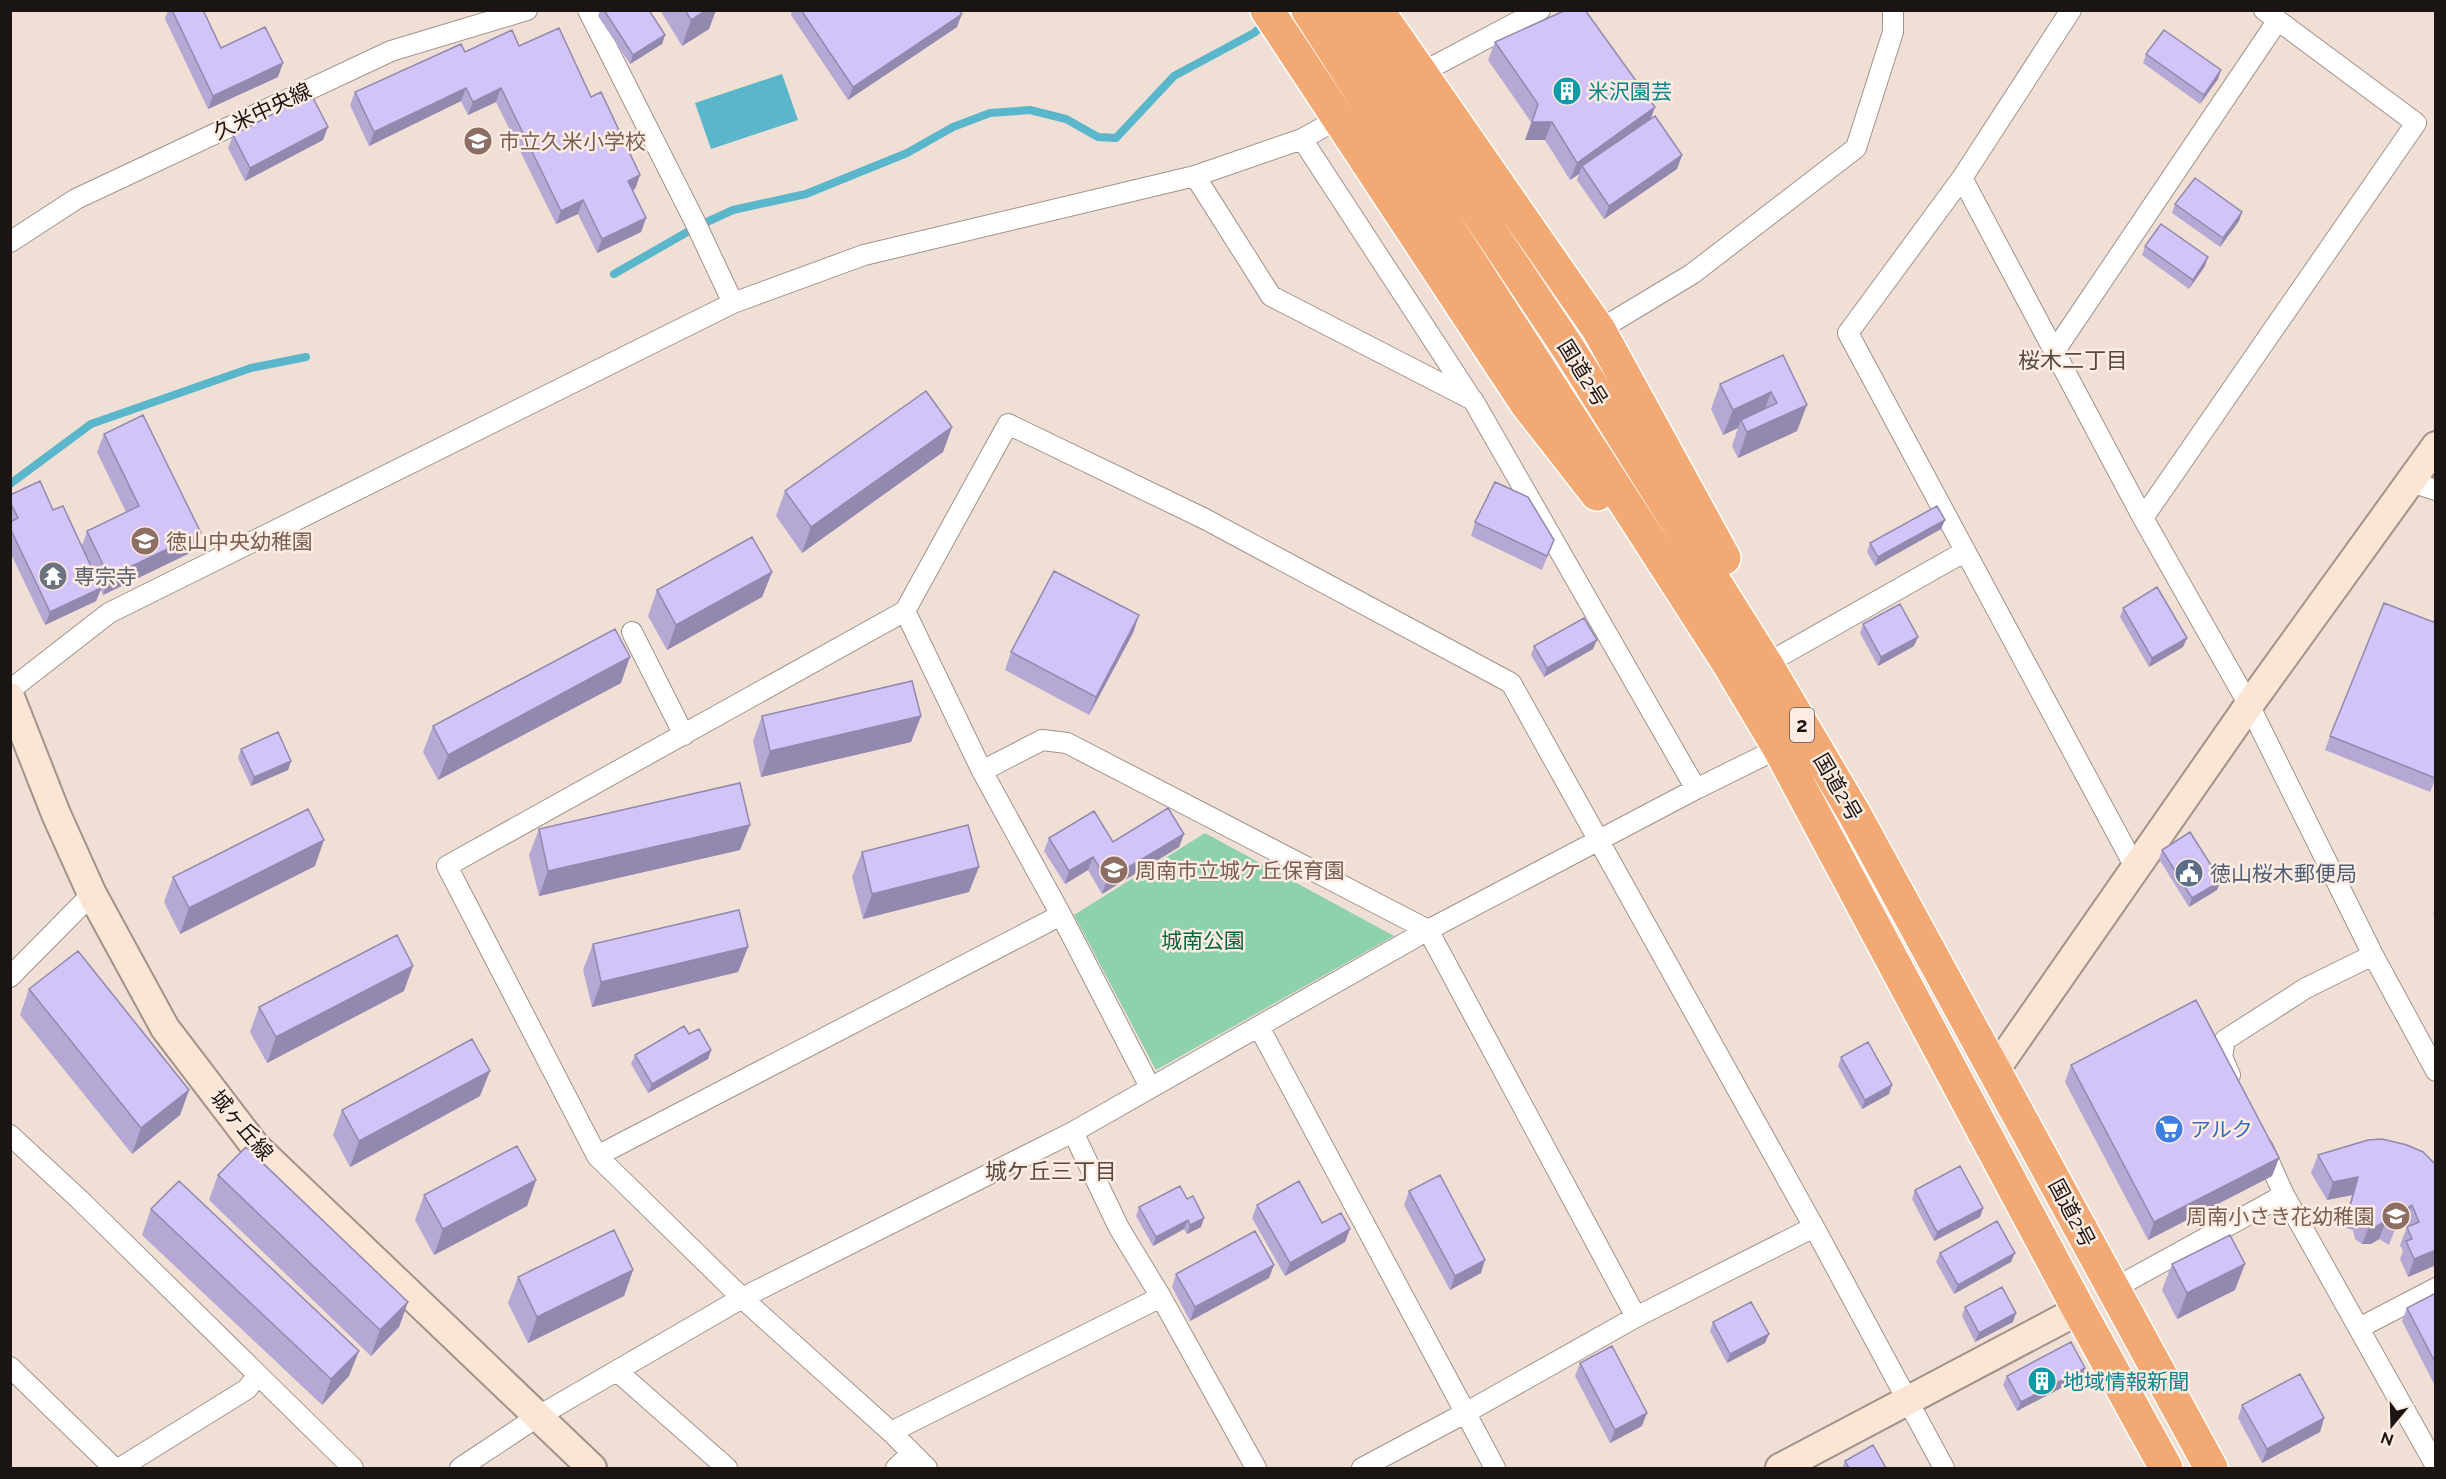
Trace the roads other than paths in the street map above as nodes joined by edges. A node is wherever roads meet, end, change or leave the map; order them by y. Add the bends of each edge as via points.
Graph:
1 (527, 10) edge
2 (588, 10) edge
3 (1267, 10) edge
4 (1377, 10) edge
5 (1540, 10) edge
6 (1893, 10) edge
7 (2071, 10) edge
8 (1328, 15) edge
9 (2271, 15) edge
10 (1419, 74) junction
11 (1338, 119) junction
12 (1302, 140) junction
13 (1195, 176) junction
14 (1962, 178) junction
15 (10, 242) edge
16 (733, 303) junction
17 (1599, 330) junction
18 (2054, 352) junction
19 (1473, 400) junction
20 (2436, 446) edge
21 (2423, 486) edge
22 (2143, 518) junction
23 (1964, 552) junction
24 (905, 611) junction
25 (632, 632) dead end
26 (1748, 635) junction
27 (1727, 661) junction
28 (1766, 664) junction
29 (10, 690) edge
30 (10, 697) edge
31 (2249, 705) junction
32 (684, 735) junction
33 (1779, 748) junction
34 (982, 771) junction
35 (1696, 789) junction
36 (1598, 842) junction
37 (2135, 867) junction
38 (93, 894) junction
39 (1061, 915) junction
40 (1428, 930) junction
41 (2373, 955) junction
42 (10, 976) edge
43 (1259, 1027) junction
44 (1995, 1070) junction
45 (2436, 1071) edge
46 (1150, 1087) junction
47 (2236, 1089) edge
48 (2255, 1131) edge
49 (1073, 1132) junction
50 (10, 1135) edge
51 (597, 1156) junction
52 (2284, 1195) junction
53 (1814, 1227) junction
54 (2436, 1288) edge
55 (2113, 1289) junction
56 (1161, 1297) junction
57 (742, 1298) junction
58 (2079, 1310) junction
59 (1636, 1317) junction
60 (2359, 1328) junction
61 (10, 1367) edge
62 (617, 1371) junction
63 (258, 1375) junction
64 (1907, 1402) junction
65 (1467, 1412) junction
66 (537, 1417) junction
67 (891, 1432) junction
68 (912, 1453) junction
69 (2436, 1466) edge
70 (114, 1468) edge
71 (120, 1468) edge
72 (353, 1468) edge
73 (460, 1468) edge
74 (592, 1468) edge
75 (727, 1468) edge
76 (896, 1468) edge
77 (927, 1468) edge
78 (1256, 1468) edge
79 (1362, 1468) edge
80 (1496, 1468) edge
81 (1780, 1468) edge
82 (1944, 1468) edge
83 (2166, 1468) edge
84 (2211, 1468) edge

1 - 15 street, 久米中央線 via 391,51 76,199
2 - 16 street
3 - 11 highway, 2
4 - 10 highway, 2
5 - 10 street
6 - 17 street via 1893,32 1856,148 1692,274
7 - 14 street
8 - 26 highway, 国道2号 / 2 via 1568,348
8 - 27 highway, 国道2号 / 2
9 - 18 street
9 - 22 street via 2416,123
10 - 17 highway, 2
11 - 12 street
11 - 27 highway, 2 via 1526,403
12 - 13 street
12 - 19 street
13 - 16 street via 864,255
13 - 19 street via 1271,296
14 - 18 street
14 - 23 street via 1848,333
16 - 29 street via 109,613
17 - 26 highway, 2 via 1732,573
18 - 22 street
19 - 35 street
20 - 21 street
21 - 31 street
22 - 31 street
23 - 28 street
23 - 37 street
24 - 32 street
24 - 34 street
24 - 36 street via 1008,424 1205,519 1511,683
25 - 32 street
26 - 28 highway, 国道2号 / 2
27 - 33 highway, 国道2号 / 2
28 - 44 highway, 国道2号 / 2 via 1855,815
30 - 38 street, 城ヶ丘線 via 56,814
31 - 37 street
31 - 41 street
32 - 51 street via 447,866
33 - 35 street
33 - 58 highway, 国道2号 / 2
34 - 39 street
34 - 40 street via 1042,740 1066,743
35 - 36 street
36 - 40 street
36 - 53 street
37 - 44 street
38 - 42 street
38 - 66 street, 城ヶ丘線 via 165,1028 255,1146
39 - 46 street
39 - 51 street
40 - 43 street
40 - 59 street
41 - 45 street
41 - 47 street via 2306,988 2225,1040 2222,1057
43 - 46 street
43 - 65 street
44 - 55 highway, 国道2号 / 2
46 - 49 street
48 - 52 street
49 - 56 street via 1119,1228
49 - 57 street
50 - 63 street
51 - 57 street
52 - 55 street
52 - 60 street
53 - 59 street
53 - 64 street
54 - 60 street
55 - 84 highway, 国道2号 / 2
56 - 67 street
56 - 78 street
57 - 62 street
57 - 67 street
58 - 64 street
58 - 83 highway, 国道2号 / 2
59 - 65 street
60 - 69 street
61 - 70 street
62 - 66 street
62 - 75 street
63 - 71 street via 247,1389
63 - 72 street
64 - 81 street
64 - 82 street
65 - 79 street
65 - 80 street
66 - 73 street
66 - 74 street, 城ヶ丘線
67 - 68 street
68 - 76 street
68 - 77 street

